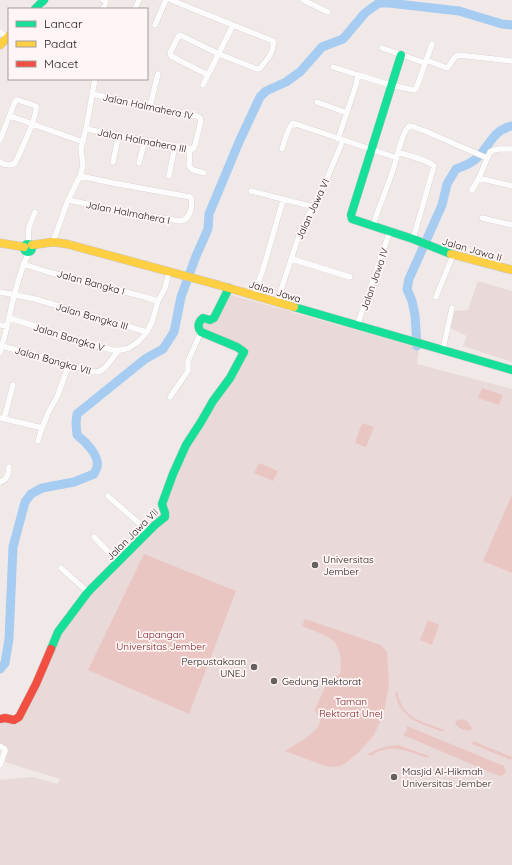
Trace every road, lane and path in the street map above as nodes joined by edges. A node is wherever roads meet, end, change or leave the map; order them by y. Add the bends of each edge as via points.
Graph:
1 (44, 0) edge
2 (103, 0) edge
3 (166, 0) edge
4 (172, 0) edge
5 (303, 0) edge
6 (39, 8) edge
7 (103, 8) edge
8 (328, 12) dead end
9 (155, 25) dead end
10 (233, 25) junction
11 (0, 32) edge
12 (8, 36) edge
13 (432, 44) dead end
14 (0, 45) edge
15 (382, 48) dead end
16 (219, 54) junction
17 (401, 55) junction
18 (426, 61) junction
19 (512, 61) edge
20 (333, 67) dead end
21 (158, 74) dead end
22 (208, 75) junction
23 (358, 75) junction
24 (95, 80) edge
25 (203, 85) dead end
26 (391, 85) junction
27 (92, 94) junction
28 (317, 102) dead end
29 (150, 106) junction
30 (347, 113) junction
31 (10, 116) junction
32 (201, 121) joint
33 (32, 124) junction
34 (86, 129) junction
35 (118, 134) junction
36 (0, 140) edge
37 (146, 140) junction
38 (341, 140) junction
39 (83, 142) junction
40 (175, 146) junction
41 (190, 149) junction
42 (282, 149) dead end
43 (512, 149) edge
44 (371, 150) junction
45 (397, 155) junction
46 (482, 156) junction
47 (0, 162) edge
48 (113, 162) dead end
49 (139, 163) dead end
50 (204, 173) dead end
51 (80, 176) junction
52 (169, 176) dead end
53 (479, 178) junction
54 (512, 186) edge
55 (472, 190) dead end
56 (251, 191) dead end
57 (68, 200) junction
58 (283, 200) junction
59 (314, 206) junction
60 (35, 212) dead end
61 (482, 218) dead end
62 (373, 226) junction
63 (512, 226) edge
64 (390, 231) junction
65 (413, 239) junction
66 (0, 242) edge
67 (53, 242) junction
68 (28, 247) junction
69 (453, 255) junction
70 (292, 259) junction
71 (23, 264) junction
72 (512, 270) edge
73 (172, 272) junction
74 (350, 277) dead end
75 (230, 288) junction
76 (0, 292) edge
77 (14, 295) junction
78 (254, 295) junction
79 (436, 297) dead end
80 (158, 301) junction
81 (277, 302) junction
82 (452, 308) dead end
83 (9, 318) junction
84 (0, 325) edge
85 (7, 326) junction
86 (357, 326) junction
87 (147, 332) junction
88 (201, 332) junction
89 (2, 346) junction
90 (129, 348) joint
91 (443, 350) junction
92 (118, 351) junction
93 (0, 353) edge
94 (69, 364) junction
95 (512, 370) edge
96 (13, 385) dead end
97 (170, 397) dead end
98 (2, 419) edge
99 (42, 428) junction
100 (38, 441) dead end
101 (9, 467) dead end
102 (0, 482) edge
103 (108, 496) dead end
104 (149, 532) junction
105 (94, 537) dead end
106 (118, 562) junction
107 (61, 568) dead end
108 (88, 592) junction
109 (0, 719) edge
110 (0, 746) edge
111 (0, 765) edge

1 - 6 street
2 - 7 street via 106,2
3 - 9 street
4 - 10 street
5 - 8 street
10 - 16 street
10 - 16 street via 273,41 270,56 257,70
11 - 12 street
12 - 14 street
13 - 18 street
15 - 17 street
16 - 22 street
16 - 22 street via 180,35 171,50 171,56
17 - 18 street
17 - 26 street
18 - 19 street via 447,68 458,55
18 - 26 street via 415,90
20 - 23 street
21 - 29 street
22 - 25 street
23 - 26 street
23 - 30 street, Jalan Jawa VI
24 - 27 street
26 - 44 street
27 - 29 street, Jalan Halmahera IV
27 - 34 street
28 - 30 street
29 - 32 street, Jalan Halmahera IV via 197,116
30 - 38 street, Jalan Jawa VI
31 - 33 street
31 - 33 street via 16,100 36,106
31 - 36 street
32 - 41 street, Jalan Halmahera III via 195,145
33 - 39 street
33 - 47 street via 15,163 9,165
34 - 35 street, Jalan Halmahera III
34 - 39 street
35 - 37 street, Jalan Halmahera III
35 - 48 street
37 - 40 street, Jalan Halmahera III
37 - 49 street
38 - 42 street via 292,123
38 - 44 street
38 - 59 street, Jalan Jawa VI
39 - 51 street via 83,166
40 - 41 street, Jalan Halmahera III
40 - 52 street
41 - 50 street via 190,168
43 - 46 street via 494,150
44 - 45 street
44 - 62 street, Jalan Jawa II via 351,215 352,219
45 - 46 street via 402,137 410,126 425,130
45 - 62 street
45 - 65 street via 425,161 434,166
46 - 53 street
51 - 57 street
51 - 57 street, Jalan Halmahera I via 191,198 191,209 189,215 180,221
53 - 54 street
53 - 55 street
56 - 58 street
57 - 67 street
58 - 59 street
58 - 78 street
59 - 70 street, Jalan Jawa VI via 300,232
60 - 68 street via 29,227
61 - 63 street
62 - 64 street, Jalan Jawa II
64 - 65 street, Jalan Jawa II
64 - 86 street, Jalan Jawa IV
65 - 69 street, Jalan Jawa II
66 - 68 street, Jalan Jawa
67 - 68 street, Jalan Jawa
67 - 73 street, Jalan Jawa
68 - 71 street
69 - 72 street, Jalan Jawa II
69 - 79 street
70 - 74 street
70 - 81 street, Jalan Jawa VI
71 - 77 street
71 - 80 street, Jalan Bangka I
73 - 75 street, Jalan Jawa
73 - 80 street
75 - 78 street, Jalan Jawa
75 - 88 street via 214,318 203,318 200,321 198,325
76 - 77 street, Jalan Bangka III
77 - 83 street
77 - 87 street, Jalan Bangka III
78 - 81 street, Jalan Jawa
80 - 87 street
81 - 86 street, Jalan Jawa
82 - 91 street
83 - 85 street
83 - 92 street, Jalan Bangka V
84 - 85 street
85 - 89 street
86 - 91 street, Jalan Jawa
87 - 90 street, Jalan Bangka III
88 - 97 street via 188,361 188,371
88 - 104 street, Jalan Jawa VII via 244,352 186,445 162,504 166,517
89 - 93 street
89 - 94 street, Jalan Bangka VII
90 - 92 street, Jalan Bangka V
91 - 95 street, Jalan Jawa
92 - 94 street, Jalan Bangka VII via 100,372
94 - 99 street
96 - 98 street
98 - 99 street
99 - 100 street
101 - 102 street via 7,478
103 - 104 street
104 - 106 street, Jalan Jawa VII
105 - 106 street
106 - 108 street, Jalan Jawa VII
107 - 108 street
108 - 109 street, Jalan Jawa VII via 58,632 19,717 13,720 5,717
110 - 111 street via 5,751

